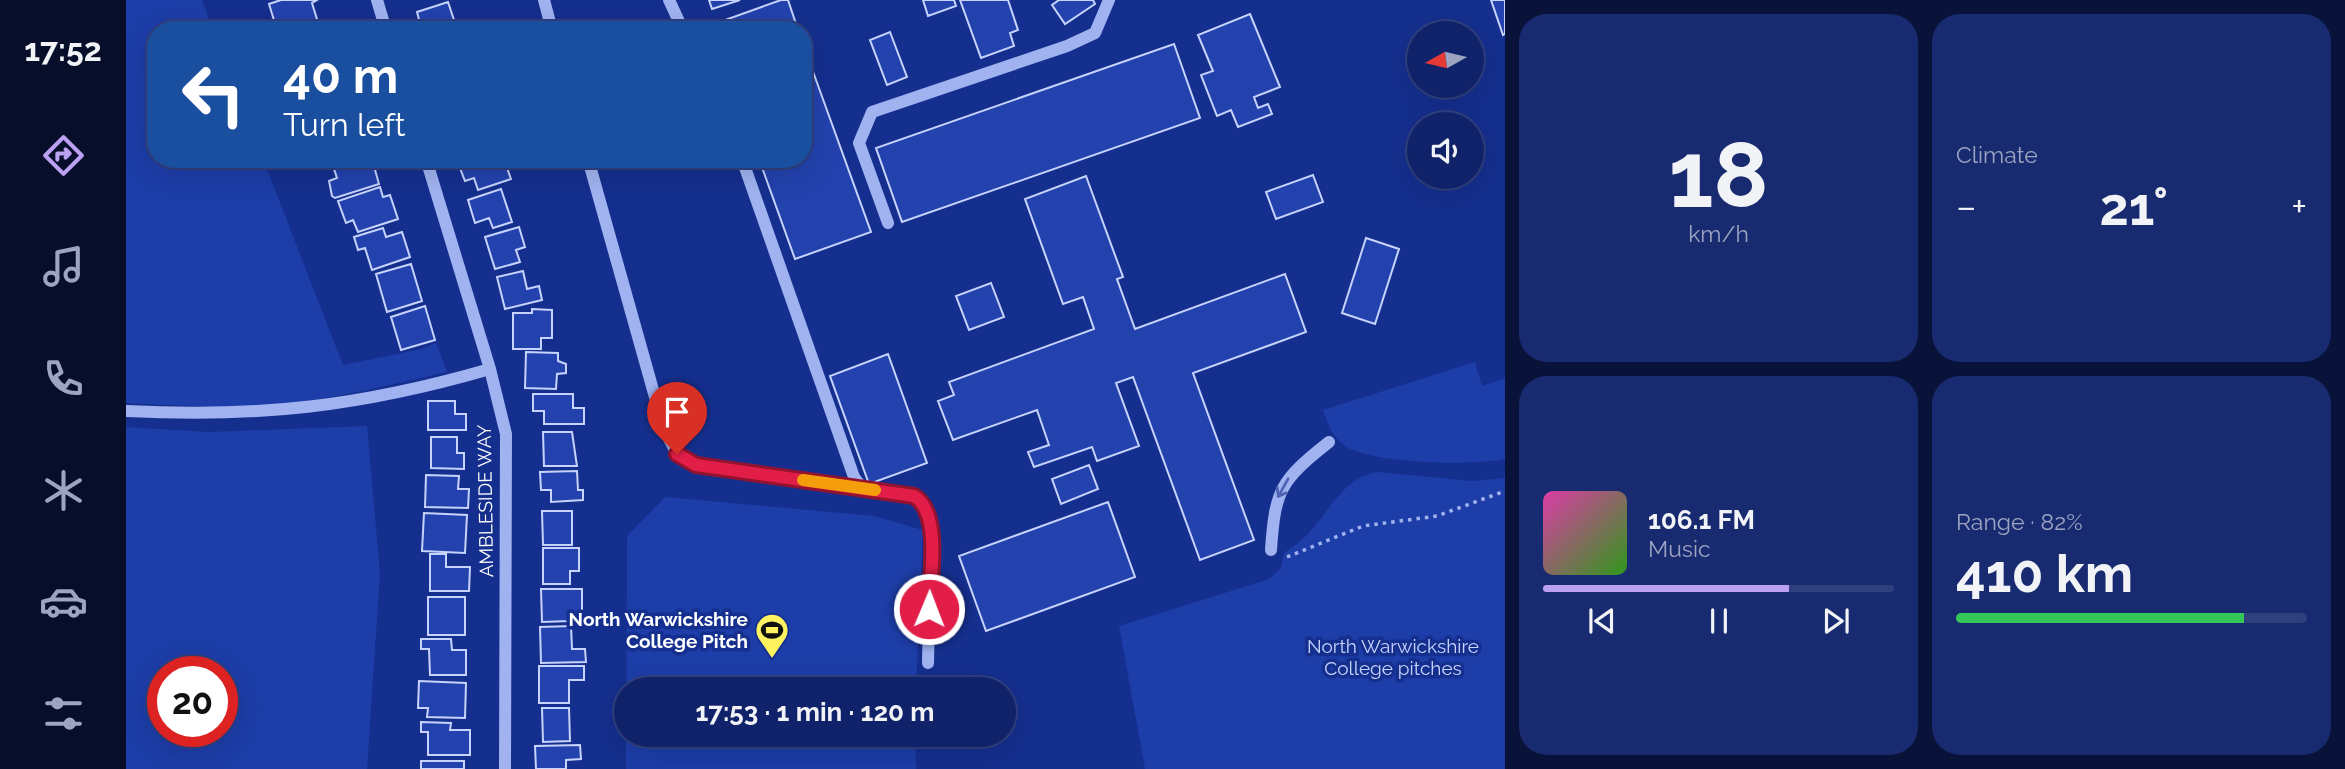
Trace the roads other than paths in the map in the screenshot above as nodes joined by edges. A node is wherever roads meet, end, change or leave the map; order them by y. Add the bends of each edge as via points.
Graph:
1 (377, 0) edge
2 (544, 0) edge
3 (669, 0) edge
4 (1109, 0) edge
5 (383, 21) edge
6 (550, 21) edge
7 (679, 21) edge
8 (429, 168) edge
9 (591, 168) edge
10 (744, 168) edge
11 (888, 223) dead end
12 (490, 369) junction
13 (126, 411) edge
14 (1329, 442) dead end
15 (863, 489) junction
16 (1275, 555) road end
17 (928, 663) dead end
18 (505, 769) edge

1 - 5 street
2 - 6 street
3 - 7 street
4 - 11 street via 1096,33 872,112 859,144
8 - 12 street, AMBLESIDE WAY
9 - 15 street via 664,429 677,454 696,465
10 - 15 street via 854,477
12 - 13 street via 413,391 325,407 235,415
12 - 18 street, AMBLESIDE WAY via 506,434
14 -> 16 street via 1283,484 1274,507
15 - 17 street via 914,496 929,512

